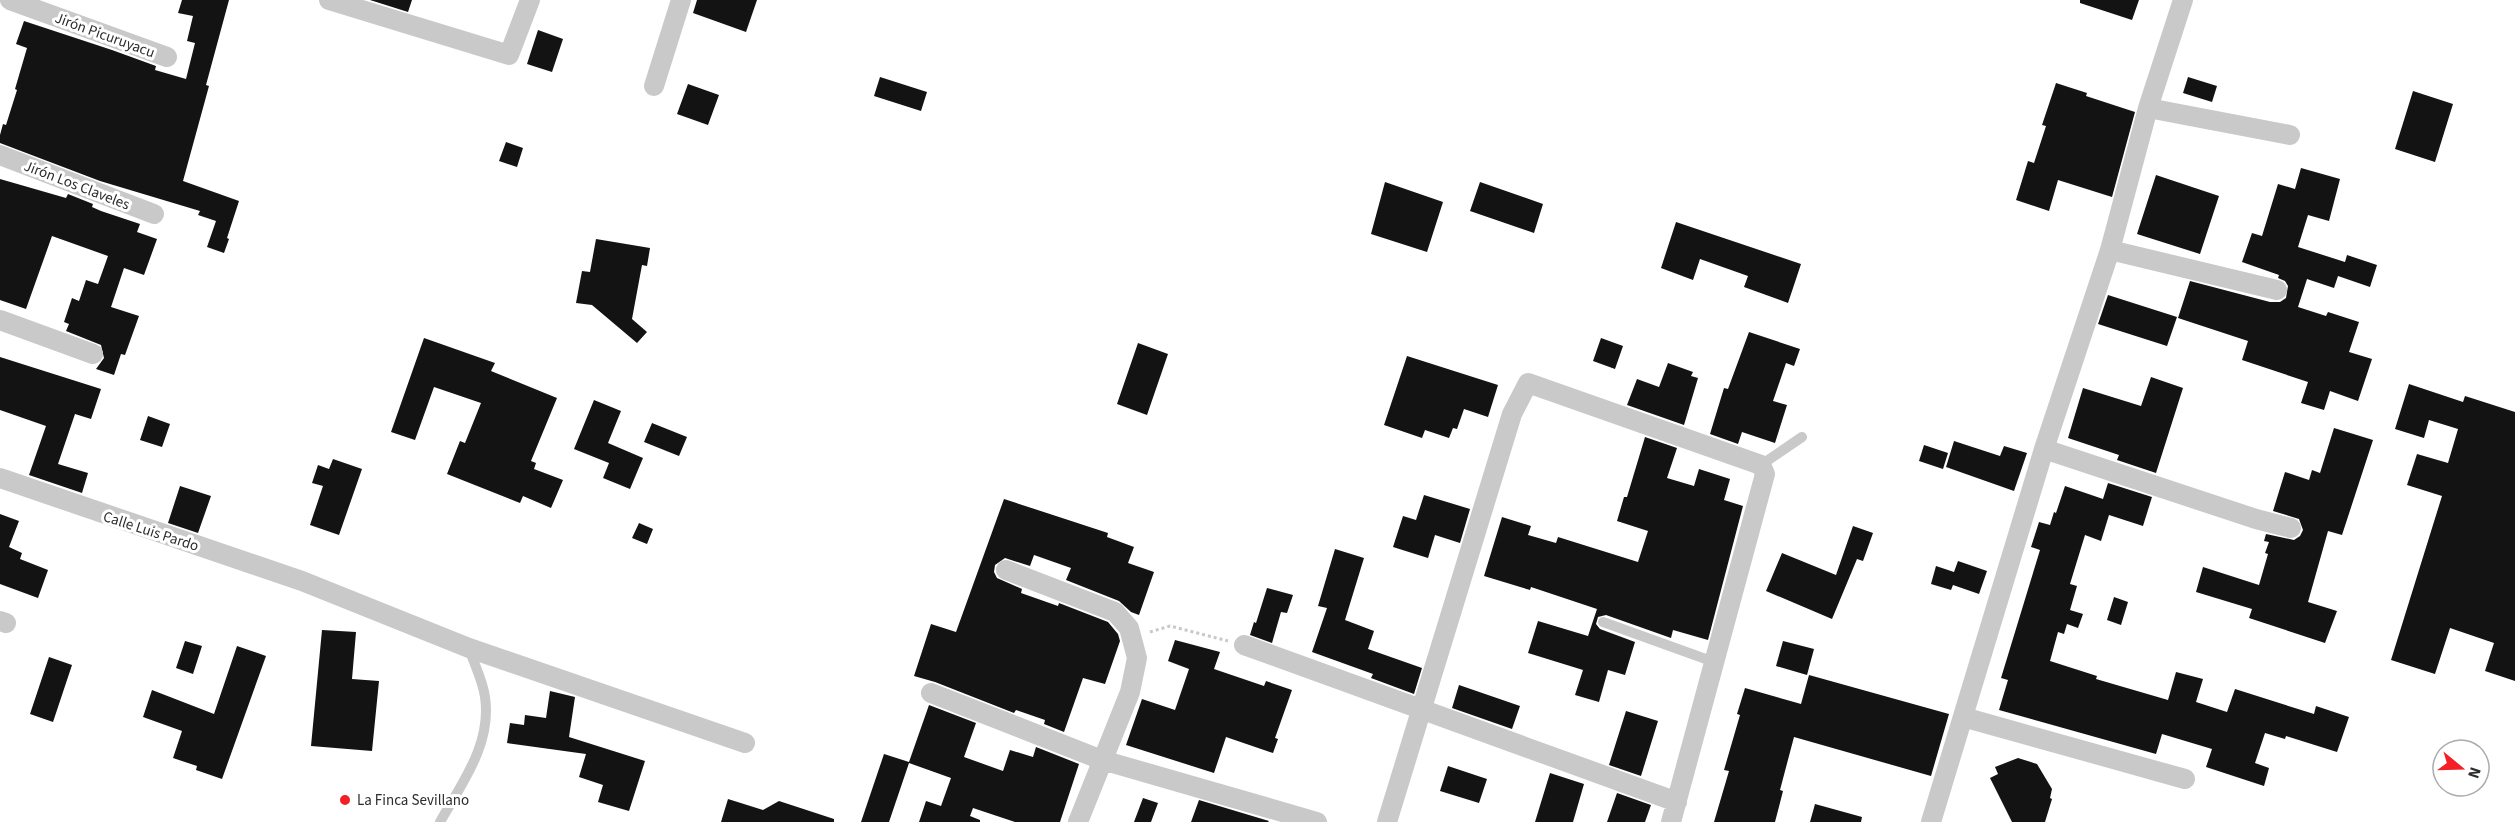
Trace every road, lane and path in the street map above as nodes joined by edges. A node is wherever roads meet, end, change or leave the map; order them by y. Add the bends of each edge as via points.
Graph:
1 (10, 0) edge
2 (328, 0) edge
3 (530, 0) edge
4 (681, 0) edge
5 (2183, 0) edge
6 (167, 57) dead end
7 (654, 86) dead end
8 (2148, 108) junction
9 (2290, 135) dead end
10 (0, 155) edge
11 (154, 214) dead end
12 (2110, 250) junction
13 (2277, 290) dead end
14 (0, 320) edge
15 (93, 354) dead end
16 (1802, 437) dead end
17 (2043, 449) junction
18 (1761, 465) junction
19 (0, 478) edge
20 (2291, 528) dead end
21 (1006, 570) dead end
22 (1603, 622) dead end
23 (1132, 638) junction
24 (1244, 645) joint
25 (469, 648) junction
26 (1714, 662) junction
27 (931, 693) dead end
28 (1421, 711) junction
29 (1963, 717) junction
30 (745, 743) dead end
31 (1102, 760) junction
32 (2185, 779) dead end
33 (1677, 802) junction
34 (440, 822) edge
35 (1078, 822) edge
36 (1317, 822) edge
37 (1387, 822) edge
38 (1671, 822) edge
39 (1931, 822) edge

1 - 6 street, Jirón Picuruyacu
2 - 3 street via 509,55
4 - 7 street
5 - 8 street
8 - 9 street
8 - 12 street
10 - 11 street, Jirón Los Claveles
12 - 13 street
12 - 17 street
14 - 15 street
16 - 18 lane
17 - 20 street
17 - 29 street
18 - 26 street via 1765,474
18 - 28 street via 1528,382 1512,414
19 - 25 street, Calle Luis Pardo via 302,582
21 - 23 street via 1115,612
22 - 26 lane
23 - 24 path via 1170,626
23 - 31 street via 1137,658 1130,692
24 - 28 street
25 - 30 street, Calle Luis Pardo
25 - 34 lane via 485,696 486,728 477,755
26 - 33 street
27 - 31 street
28 - 33 street
28 - 37 street
29 - 32 street
29 - 39 street
31 - 35 street
31 - 36 street
33 - 38 street

